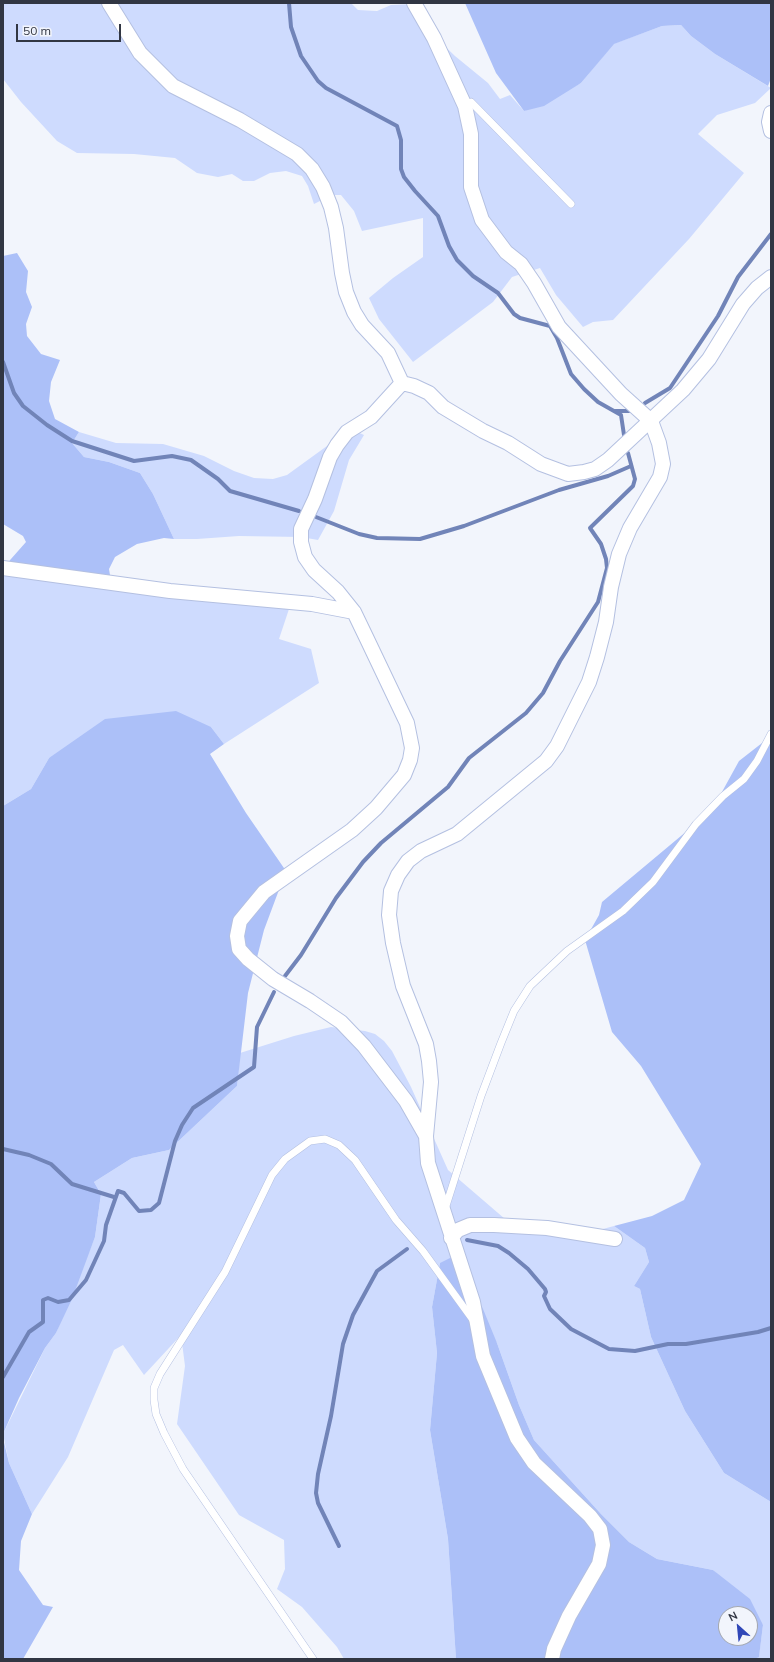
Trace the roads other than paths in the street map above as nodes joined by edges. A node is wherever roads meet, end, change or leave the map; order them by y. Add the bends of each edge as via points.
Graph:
1 (109, 3) edge
2 (414, 3) edge
3 (465, 106) junction
4 (771, 113) edge
5 (771, 131) edge
6 (571, 204) dead end
7 (771, 277) edge
8 (402, 383) junction
9 (651, 421) junction
10 (3, 568) edge
11 (354, 612) junction
12 (771, 734) edge
13 (426, 1136) junction
14 (443, 1213) junction
15 (451, 1238) junction
16 (615, 1239) dead end
17 (477, 1326) junction
18 (313, 1659) edge
19 (552, 1659) edge

1 - 8 street via 140,53 173,86 240,120 290,150 312,169 331,207 346,292 354,312 388,354
2 - 3 street via 434,38
3 - 6 lane via 471,102
3 - 9 street via 471,142 471,187 482,220 534,283 559,327 621,394
4 - 5 street
7 - 9 street via 743,304 697,375
8 - 9 street via 429,394 443,408 541,464 568,474 595,469
8 - 11 street via 371,417 347,432 337,445 301,529 305,557
9 - 13 street via 662,453 660,477 630,528 619,554 606,622 589,682 557,746 546,760 457,834 421,851 408,861 391,891 389,915 393,943 403,986 426,1044 429,1060 431,1082
10 - 11 street via 170,591 312,604
11 - 13 street via 407,723 412,748 410,760 404,775 376,808 352,830 264,892 240,920 237,936 239,949 248,959 273,979 341,1022 364,1046 406,1101
12 - 14 lane via 744,779 696,824 653,882 623,911 567,951 530,986 514,1011 501,1043
13 - 14 street via 428,1163
14 - 15 street
15 - 16 street via 458,1230 470,1225 494,1225 547,1228
15 - 17 street via 472,1302
17 - 18 lane via 423,1251 396,1220 355,1160 339,1145 325,1139 310,1141 285,1159 272,1175 225,1272 160,1374 154,1388 156,1414 183,1469
17 - 19 street via 483,1356 516,1438 534,1463 590,1516 600,1529 603,1545 599,1564 569,1616

